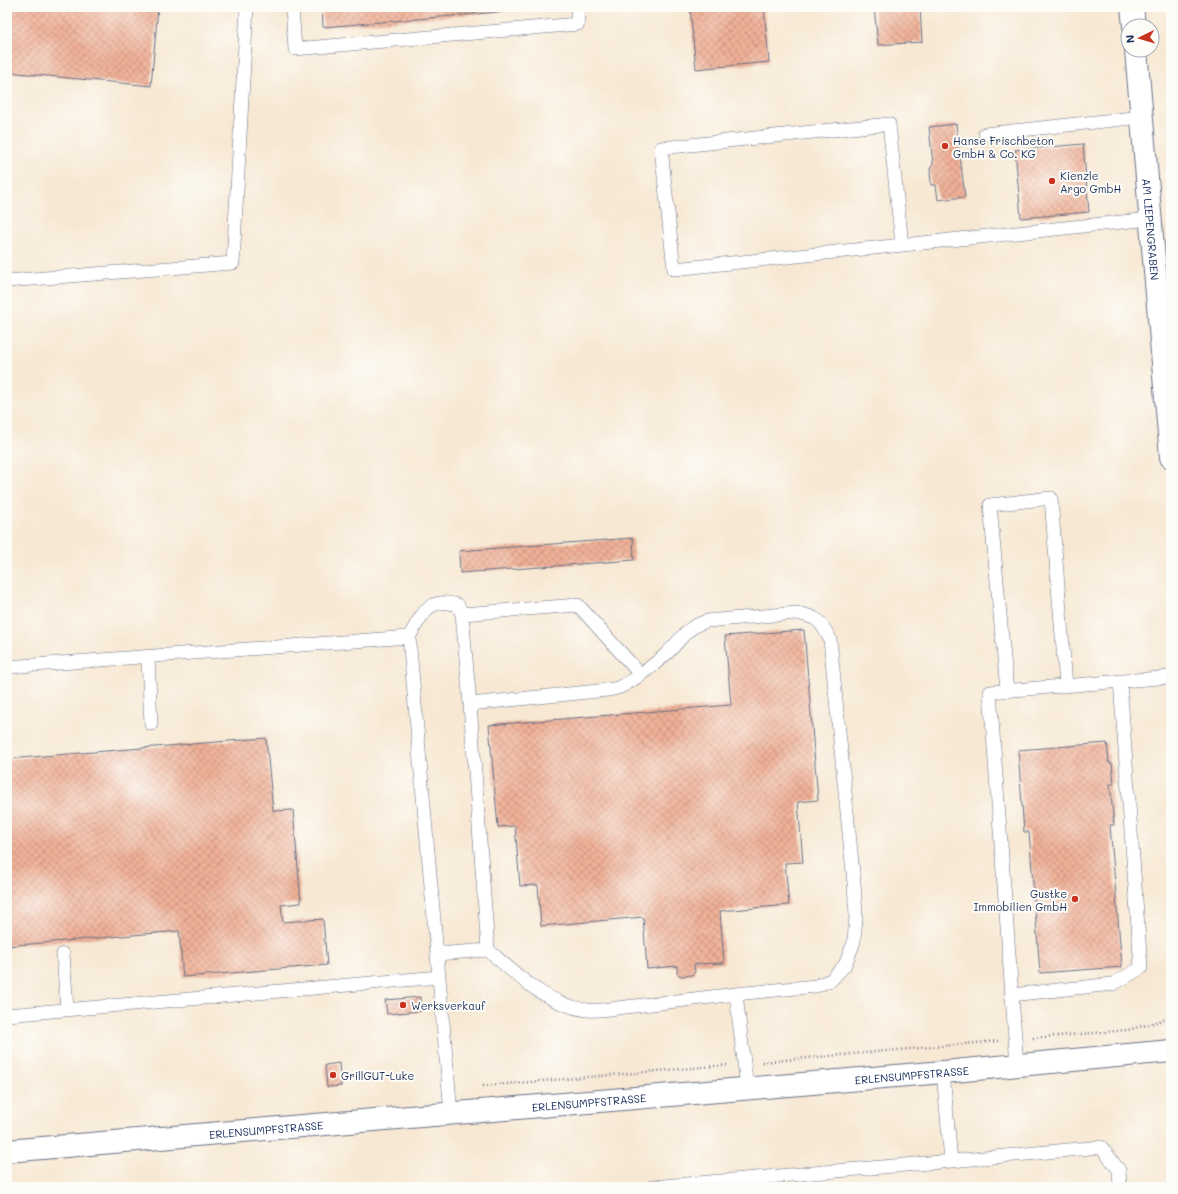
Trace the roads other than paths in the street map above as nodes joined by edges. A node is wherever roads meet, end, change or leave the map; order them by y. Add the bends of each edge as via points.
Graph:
1 (247, 7) edge
2 (292, 7) edge
3 (577, 7) edge
4 (1132, 7) edge
5 (1133, 18) edge
6 (1137, 58) edge
7 (1141, 117) junction
8 (985, 134) dead end
9 (1150, 219) junction
10 (902, 245) junction
11 (7, 281) edge
12 (1171, 457) edge
13 (462, 614) junction
14 (409, 637) junction
15 (148, 657) junction
16 (7, 667) edge
17 (640, 674) junction
18 (1171, 677) edge
19 (1120, 681) junction
20 (1066, 686) junction
21 (1007, 691) junction
22 (470, 704) junction
23 (151, 724) dead end
24 (488, 950) junction
25 (63, 954) dead end
26 (437, 954) junction
27 (439, 977) junction
28 (736, 994) junction
29 (1012, 995) junction
30 (66, 1009) junction
31 (7, 1015) edge
32 (1171, 1051) edge
33 (1017, 1065) junction
34 (943, 1072) junction
35 (747, 1088) junction
36 (451, 1113) junction
37 (7, 1151) edge
38 (951, 1161) junction
39 (652, 1187) edge
40 (1120, 1187) edge

1 - 11 lane via 233,263
2 - 3 lane via 295,49 578,24
4 - 5 street
6 - 7 street, AM LIEPENGRABEN
7 - 8 lane
7 - 9 street, AM LIEPENGRABEN
9 - 10 lane
9 - 12 street, AM LIEPENGRABEN
10 - 10 lane via 674,269 661,148 889,124
13 - 14 lane via 458,605 439,602 422,614
13 - 17 lane via 578,605
13 - 22 lane
14 - 15 lane
14 - 26 lane
15 - 16 lane
15 - 23 lane
17 - 22 lane via 620,687 608,690
17 - 28 lane via 665,655 687,631 707,621 796,613 810,616 822,624 830,639 854,883 854,942 845,965 831,980 816,986
18 - 19 lane
19 - 20 lane
19 - 29 lane via 1142,968 1113,984
20 - 21 lane
20 - 21 lane via 1051,498 990,505
21 - 29 lane via 990,692
22 - 24 lane
24 - 26 lane
24 - 28 lane via 548,997 567,1006 588,1010
25 - 30 lane
26 - 27 lane
27 - 30 lane
27 - 36 lane
28 - 35 lane
29 - 33 lane
30 - 31 lane
32 - 33 street, ERLENSUMPFSTRASSE
33 - 34 street, ERLENSUMPFSTRASSE
34 - 35 street, ERLENSUMPFSTRASSE
34 - 38 lane
35 - 36 street, ERLENSUMPFSTRASSE
36 - 37 street, ERLENSUMPFSTRASSE
38 - 39 lane
38 - 40 lane via 1101,1147 1119,1170

